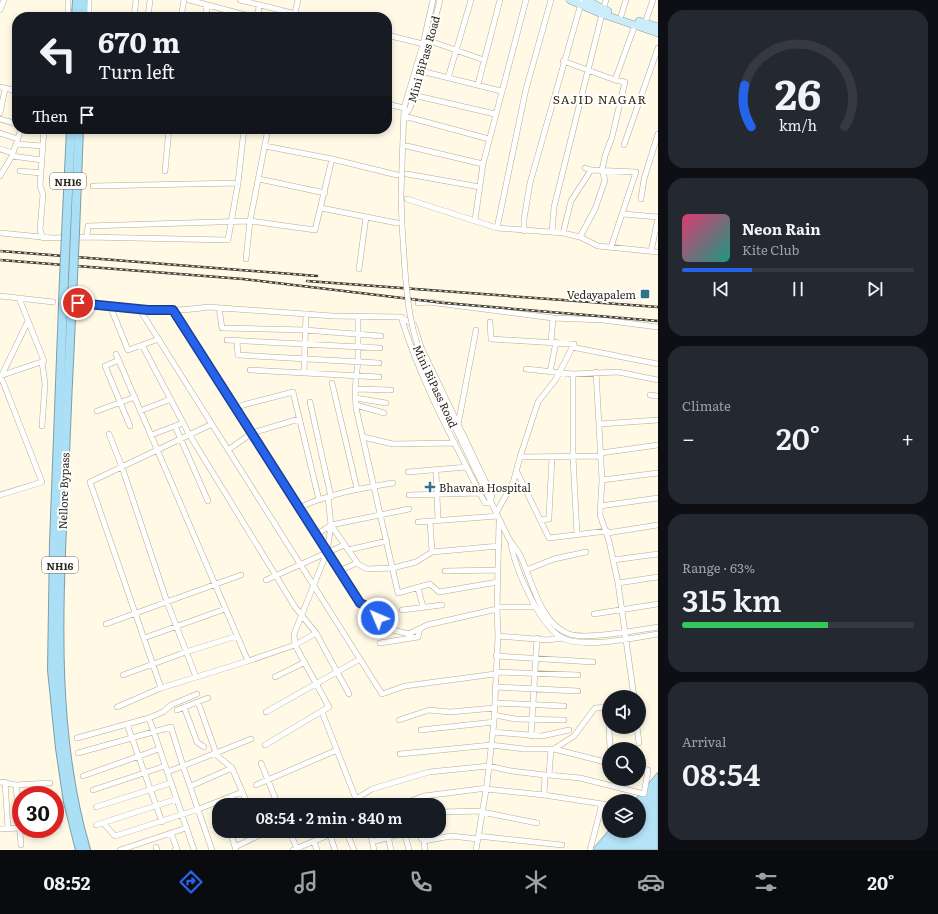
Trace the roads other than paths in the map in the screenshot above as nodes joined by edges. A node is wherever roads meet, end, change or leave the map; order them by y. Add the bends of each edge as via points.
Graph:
1 (4, 0) edge
2 (68, 0) edge
3 (76, 0) edge
4 (84, 0) edge
5 (89, 0) edge
6 (136, 0) edge
7 (150, 0) edge
8 (184, 0) edge
9 (190, 0) edge
10 (240, 0) edge
11 (298, 0) edge
12 (433, 0) edge
13 (440, 0) edge
14 (472, 0) edge
15 (500, 0) edge
16 (526, 0) edge
17 (551, 0) edge
18 (570, 0) edge
19 (606, 0) edge
20 (626, 0) edge
21 (653, 0) edge
22 (583, 2) edge
23 (207, 4) junction
24 (259, 5) junction
25 (0, 10) edge
26 (603, 11) junction
27 (68, 12) edge
28 (76, 12) edge
29 (83, 12) edge
30 (89, 12) edge
31 (135, 12) edge
32 (149, 12) edge
33 (183, 12) edge
34 (206, 12) edge
35 (228, 12) edge
36 (258, 12) edge
37 (284, 12) edge
38 (295, 12) edge
39 (621, 16) junction
40 (645, 23) junction
41 (635, 25) junction
42 (658, 28) edge
43 (658, 33) edge
44 (392, 36) edge
45 (430, 41) junction
46 (423, 44) junction
47 (658, 48) edge
48 (457, 50) junction
49 (484, 60) junction
50 (564, 61) junction
51 (587, 69) junction
52 (421, 71) junction
53 (448, 78) junction
54 (615, 80) junction
55 (478, 84) junction
56 (2, 88) edge
57 (12, 90) edge
58 (501, 91) junction
59 (413, 95) junction
60 (392, 105) edge
61 (404, 108) junction
62 (0, 112) edge
63 (495, 114) junction
64 (404, 116) junction
65 (0, 119) edge
66 (12, 123) edge
67 (0, 133) edge
68 (19, 134) edge
69 (44, 134) edge
70 (71, 134) edge
71 (79, 134) edge
72 (169, 134) edge
73 (243, 134) edge
74 (267, 134) edge
75 (658, 134) edge
76 (489, 139) junction
77 (17, 141) junction
78 (624, 145) dead end
79 (43, 146) junction
80 (265, 146) junction
81 (407, 146) dead end
82 (0, 149) edge
83 (12, 154) junction
84 (332, 159) junction
85 (42, 160) junction
86 (483, 164) junction
87 (585, 168) dead end
88 (591, 170) junction
89 (602, 170) junction
90 (20, 171) dead end
91 (165, 171) dead end
92 (41, 173) junction
93 (407, 174) dead end
94 (397, 175) dead end
95 (0, 176) edge
96 (258, 179) junction
97 (238, 183) junction
98 (93, 186) dead end
99 (480, 187) junction
100 (325, 193) junction
101 (407, 199) dead end
102 (641, 199) dead end
103 (321, 208) junction
104 (623, 214) junction
105 (366, 217) junction
106 (658, 218) edge
107 (475, 220) junction
108 (250, 221) junction
109 (231, 222) junction
110 (397, 223) dead end
111 (497, 228) junction
112 (524, 232) junction
113 (552, 232) junction
114 (0, 233) edge
115 (563, 233) junction
116 (87, 237) junction
117 (580, 237) junction
118 (43, 238) junction
119 (611, 247) junction
120 (651, 251) junction
121 (658, 252) edge
122 (246, 259) dead end
123 (359, 269) dead end
124 (0, 296) edge
125 (19, 298) junction
126 (53, 302) dead end
127 (78, 303) dead end
128 (418, 303) dead end
129 (110, 306) junction
130 (219, 308) junction
131 (140, 310) junction
132 (173, 310) junction
133 (306, 314) junction
134 (358, 317) junction
135 (401, 317) junction
136 (553, 318) junction
137 (28, 321) junction
138 (490, 322) dead end
139 (658, 327) edge
140 (305, 330) junction
141 (476, 330) dead end
142 (358, 334) junction
143 (381, 336) dead end
144 (159, 339) junction
145 (227, 340) dead end
146 (237, 341) junction
147 (554, 342) junction
148 (142, 345) junction
149 (305, 345) junction
150 (358, 347) junction
151 (572, 347) junction
152 (380, 348) dead end
153 (116, 354) dead end
154 (304, 358) junction
155 (119, 360) junction
156 (358, 361) junction
157 (42, 362) junction
158 (379, 363) dead end
159 (658, 364) edge
160 (526, 369) dead end
161 (250, 370) dead end
162 (304, 372) junction
163 (550, 372) junction
164 (596, 372) junction
165 (559, 373) junction
166 (573, 374) junction
167 (0, 376) edge
168 (356, 376) junction
169 (379, 377) dead end
170 (658, 380) edge
171 (332, 384) dead end
172 (355, 389) junction
173 (391, 390) dead end
174 (650, 395) dead end
175 (658, 396) edge
176 (135, 398) junction
177 (355, 398) junction
178 (171, 399) junction
179 (310, 402) dead end
180 (121, 403) junction
181 (386, 403) dead end
182 (356, 405) junction
183 (236, 409) junction
184 (97, 411) dead end
185 (140, 411) junction
186 (384, 413) dead end
187 (300, 419) junction
188 (658, 420) edge
189 (183, 423) junction
190 (212, 424) junction
191 (600, 424) junction
192 (458, 425) junction
193 (42, 426) dead end
194 (130, 426) dead end
195 (175, 426) junction
196 (109, 434) dead end
197 (189, 434) junction
198 (252, 434) junction
199 (151, 435) junction
200 (363, 437) junction
201 (181, 438) junction
202 (455, 443) junction
203 (658, 445) edge
204 (228, 450) junction
205 (158, 451) junction
206 (601, 454) junction
207 (520, 457) junction
208 (573, 457) junction
209 (552, 458) junction
210 (122, 467) junction
211 (467, 467) junction
212 (436, 470) junction
213 (408, 472) dead end
214 (517, 472) junction
215 (658, 473) edge
216 (602, 480) junction
217 (393, 483) dead end
218 (374, 486) junction
219 (357, 489) junction
220 (480, 493) junction
221 (437, 494) junction
222 (0, 495) edge
223 (409, 495) dead end
224 (330, 498) junction
225 (658, 498) edge
226 (319, 500) junction
227 (208, 501) dead end
228 (490, 503) junction
229 (600, 506) junction
230 (299, 508) junction
231 (409, 508) dead end
232 (381, 514) junction
233 (498, 516) junction
234 (438, 520) junction
235 (540, 520) junction
236 (418, 522) dead end
237 (430, 522) junction
238 (331, 525) junction
239 (658, 525) edge
240 (607, 532) junction
241 (577, 534) junction
242 (316, 535) junction
243 (387, 541) junction
244 (510, 541) junction
245 (344, 545) junction
246 (499, 546) junction
247 (348, 550) junction
248 (327, 552) junction
249 (432, 552) junction
250 (586, 552) dead end
251 (658, 554) edge
252 (613, 560) junction
253 (357, 563) junction
254 (301, 565) junction
255 (392, 568) junction
256 (498, 570) junction
257 (526, 570) junction
258 (339, 571) junction
259 (445, 571) dead end
260 (241, 575) dead end
261 (276, 576) junction
262 (658, 577) edge
263 (266, 580) dead end
264 (498, 582) junction
265 (618, 583) junction
266 (215, 585) junction
267 (314, 585) junction
268 (418, 588) junction
269 (167, 602) junction
270 (658, 604) edge
271 (442, 605) dead end
272 (535, 607) junction
273 (225, 608) junction
274 (423, 608) junction
275 (497, 608) junction
276 (621, 609) junction
277 (402, 610) dead end
278 (136, 614) junction
279 (594, 614) dead end
280 (302, 616) junction
281 (106, 624) dead end
282 (177, 627) junction
283 (658, 627) edge
284 (420, 629) junction
285 (624, 632) junction
286 (316, 633) junction
287 (658, 634) edge
288 (237, 636) junction
289 (498, 636) junction
290 (144, 638) junction
291 (537, 638) junction
292 (563, 638) junction
293 (625, 639) junction
294 (380, 643) dead end
295 (295, 646) junction
296 (186, 652) junction
297 (496, 656) junction
298 (360, 658) junction
299 (535, 660) junction
300 (248, 661) junction
301 (305, 662) junction
302 (593, 662) dead end
303 (153, 664) junction
304 (337, 672) junction
305 (495, 673) junction
306 (534, 674) junction
307 (123, 675) dead end
308 (578, 675) dead end
309 (196, 677) junction
310 (275, 677) dead end
311 (317, 683) junction
312 (495, 687) junction
313 (161, 688) junction
314 (534, 688) junction
315 (633, 690) edge
316 (578, 691) dead end
317 (197, 694) dead end
318 (349, 694) dead end
319 (208, 698) dead end
320 (198, 702) junction
321 (533, 704) junction
322 (494, 705) junction
323 (564, 706) dead end
324 (117, 707) dead end
325 (184, 707) junction
326 (602, 708) edge
327 (177, 710) dead end
328 (266, 712) dead end
329 (322, 712) junction
330 (494, 714) junction
331 (149, 718) junction
332 (532, 719) junction
333 (399, 720) dead end
334 (564, 720) dead end
335 (494, 722) junction
336 (127, 724) junction
337 (421, 730) dead end
338 (569, 730) dead end
339 (493, 732) junction
340 (153, 733) junction
341 (531, 736) junction
342 (77, 738) dead end
343 (251, 739) dead end
344 (131, 740) junction
345 (491, 745) junction
346 (204, 746) dead end
347 (265, 746) dead end
348 (159, 749) junction
349 (552, 749) junction
350 (337, 750) junction
351 (78, 753) dead end
352 (216, 753) junction
353 (400, 754) dead end
354 (138, 756) junction
355 (602, 761) edge
356 (261, 763) dead end
357 (165, 766) junction
358 (183, 766) junction
359 (489, 766) junction
360 (232, 768) junction
361 (646, 770) edge
362 (167, 772) junction
363 (144, 773) junction
364 (547, 775) junction
365 (83, 776) dead end
366 (268, 780) junction
367 (2, 782) edge
368 (646, 782) edge
369 (50, 783) dead end
370 (171, 783) junction
371 (602, 784) edge
372 (16, 785) joint
373 (256, 785) dead end
374 (190, 786) junction
375 (612, 786) edge
376 (645, 786) edge
377 (486, 788) junction
378 (93, 790) dead end
379 (149, 791) junction
380 (242, 792) junction
381 (544, 795) junction
382 (231, 798) edge
383 (245, 798) edge
384 (275, 798) edge
385 (418, 798) edge
386 (177, 799) junction
387 (602, 804) joint
388 (156, 806) junction
389 (212, 806) edge
390 (96, 807) dead end
391 (199, 809) junction
392 (482, 811) junction
393 (446, 812) edge
394 (182, 814) junction
395 (162, 822) junction
396 (104, 823) junction
397 (537, 823) dead end
398 (96, 825) dead end
399 (8, 828) junction
400 (12, 828) edge
401 (186, 828) junction
402 (0, 829) edge
403 (171, 833) junction
404 (21, 838) edge
405 (232, 838) edge
406 (251, 838) edge
407 (292, 838) edge
408 (323, 838) edge
409 (331, 838) edge
410 (349, 838) edge
411 (371, 838) edge
412 (385, 838) edge
413 (388, 838) edge
414 (406, 838) edge
415 (421, 838) edge
416 (478, 838) junction
417 (424, 841) junction
418 (314, 842) junction
419 (372, 842) junction
420 (139, 844) junction
421 (21, 845) dead end
422 (562, 845) dead end
423 (236, 848) edge
424 (296, 849) edge
425 (80, 850) edge
426 (86, 850) edge
427 (120, 850) edge
428 (141, 850) edge
429 (176, 850) edge
430 (194, 850) edge
431 (212, 850) edge
432 (317, 850) edge
433 (336, 850) edge
434 (354, 850) edge
435 (374, 850) edge
436 (391, 850) edge
437 (409, 850) edge
438 (425, 850) edge
439 (476, 850) edge
440 (590, 850) edge

1 - 25 street
2 - 27 street
3 - 28 highway
4 - 29 highway
5 - 30 street
6 - 31 street
7 - 32 street
8 - 33 street
9 - 23 street
10 - 24 street
11 - 38 street
12 - 46 street
13 - 45 street, Mini BiPass Road
14 - 48 street
15 - 49 street
16 - 58 street
17 - 111 street via 526,89
18 - 22 main road
19 - 26 street
20 - 39 street
21 - 40 street
22 - 26 main road
22 - 50 street
23 - 34 street
23 - 35 street
24 - 36 street
24 - 37 street
26 - 39 main road
26 - 41 main road
26 - 51 street
39 - 40 main road
40 - 42 main road
41 - 43 main road
41 - 54 street
44 - 46 street
45 - 46 street
45 - 48 street
45 - 52 street, Mini BiPass Road
46 - 61 street
47 - 78 street
48 - 49 street
48 - 53 street
49 - 55 street
50 - 51 street
50 - 112 street via 530,183
51 - 54 street
51 - 113 street via 554,207
52 - 53 street
52 - 59 street, Mini BiPass Road
53 - 55 street
54 - 89 street via 625,82
55 - 58 street
56 - 57 street
56 - 62 street
58 - 63 street
59 - 63 street
59 - 64 street, Mini BiPass Road via 410,108
60 - 61 street
61 - 64 street
63 - 76 street
64 - 76 street
64 - 228 street, Mini BiPass Road, bridge via 401,203 408,311 413,336 430,378
65 - 66 street
67 - 77 street
68 - 77 street
69 - 79 street
70 - 425 highway, Nellore Bypass / NH16, bridge via 54,543 52,670 68,802
71 - 426 highway, Nellore Bypass / NH16, bridge via 61,542 59,669 70,773
72 - 91 street
73 - 97 street
74 - 80 street
75 - 102 street via 644,179
76 - 86 street
77 - 79 street
77 - 83 street
79 - 85 street
80 - 84 street
80 - 96 street
81 - 86 street
82 - 83 street
83 - 85 street
83 - 95 street
84 - 94 street
84 - 100 street
85 - 92 street
86 - 99 street
87 - 88 street
88 - 89 street
88 - 115 street via 571,201
89 - 104 street via 636,172
89 - 117 street via 605,180
90 - 92 street
92 - 118 street via 40,186 43,194 40,230
93 - 99 street
96 - 100 street
96 - 108 street
97 - 98 street
97 - 109 street
99 - 107 street
100 - 103 street
101 - 107 street
103 - 105 street
103 - 108 street via 315,230
104 - 106 street
104 - 119 street
105 - 110 street
105 - 123 street
106 - 120 street
107 - 111 street
108 - 109 street
108 - 122 street
109 - 116 street via 88,226
109 - 116 street via 228,240
111 - 112 street
112 - 113 street
113 - 115 street
114 - 118 street
115 - 117 street
116 - 118 street
117 - 119 street via 598,246
119 - 120 street
120 - 121 street
124 - 125 street
125 - 126 street
125 - 137 street
127 - 129 street
128 - 136 street via 429,302
129 - 131 street
129 - 148 street via 128,350
130 - 132 street
130 - 133 street
130 - 140 street via 222,328
131 - 132 street
131 - 144 street
132 - 183 street
133 - 134 street
133 - 140 street
134 - 135 street
134 - 142 street
135 - 192 street via 414,325 421,347
135 - 202 street via 423,378
136 - 139 street via 604,320
136 - 147 street
137 - 157 street via 44,361
137 - 167 street
138 - 147 street via 491,338
140 - 142 street
140 - 149 street
141 - 192 street
142 - 143 street
142 - 150 street
144 - 148 street
144 - 190 street
145 - 146 street
146 - 149 street
146 - 154 street via 238,355
147 - 151 street via 574,344
147 - 163 street
148 - 178 street
149 - 150 street
149 - 154 street
150 - 152 street
150 - 156 street
151 - 159 street
151 - 165 street
153 - 155 street
154 - 156 street
154 - 162 street
155 - 176 street
155 - 180 street via 105,366
156 - 158 street
156 - 168 street
157 - 167 street
157 - 193 street via 45,384
160 - 163 street
161 - 162 street
162 - 168 street
163 - 165 street
164 - 166 street
164 - 170 street via 618,372
164 - 191 street
165 - 166 street
165 - 207 street via 538,402
166 - 208 street
167 - 222 street via 42,482
168 - 169 street
168 - 172 street
171 - 219 street
172 - 173 street
172 - 177 street
174 - 175 street
176 - 180 street
176 - 185 street
177 - 181 street
177 - 182 street
178 - 185 street
178 - 189 street
179 - 224 street
180 - 184 street
180 - 194 street
182 - 186 street
182 - 200 street
183 - 187 street via 293,392
183 - 198 street
185 - 199 street
187 - 198 street
187 - 226 street
188 - 191 street
189 - 195 street
189 - 197 street
190 - 197 street
190 - 204 street
191 - 206 street
192 - 228 street via 492,495
195 - 199 street
195 - 201 street
196 - 210 street
197 - 201 street
197 - 261 street
198 - 204 street
198 - 230 street
199 - 205 street
200 - 202 street via 393,444
200 - 218 street
201 - 205 street
201 - 227 street
202 - 211 street
203 - 206 street
204 - 254 street
205 - 210 street
205 - 266 street
206 - 208 street
206 - 216 street
207 - 209 street
207 - 214 street
208 - 209 street
208 - 241 street
209 - 235 street via 549,519
210 - 269 street
210 - 278 street via 90,482
211 - 212 street
211 - 220 street
212 - 213 street
212 - 221 street
214 - 233 street
214 - 235 street
215 - 216 street
216 - 229 street
217 - 218 street
218 - 219 street
218 - 232 street
219 - 224 street
220 - 221 street
220 - 228 street via 485,503
221 - 223 street
221 - 234 street
224 - 226 street
224 - 238 street
225 - 229 street
226 - 230 street
228 - 233 street, Mini BiPass Road
229 - 240 street via 600,515
230 - 242 street
231 - 232 street
232 - 238 street
232 - 243 street
233 - 234 street
233 - 244 street, Mini BiPass Road
233 - 246 street
234 - 237 street
235 - 241 street via 549,538
236 - 237 street
237 - 249 street
238 - 242 street
238 - 245 street
238 - 248 street
239 - 240 street
240 - 241 street
240 - 252 street
242 - 248 street
243 - 247 street
243 - 255 street
244 - 257 street, Mini BiPass Road
244 - 272 street
245 - 247 street
245 - 248 street
246 - 249 street
246 - 256 street
247 - 253 street
248 - 254 street
248 - 258 street
248 - 267 street
249 - 255 street via 416,562
250 - 257 street via 554,559
251 - 252 street
252 - 265 street
253 - 255 street via 367,569
253 - 258 street
254 - 261 street
254 - 267 street
255 - 268 street via 398,593
256 - 259 street
256 - 264 street
257 - 285 street, Mini BiPass Road via 541,606 556,625 570,634
258 - 284 street via 360,603 375,610 381,627 409,634
260 - 266 street
261 - 263 street
261 - 280 street
262 - 265 street
264 - 268 street via 439,592 430,584
264 - 275 street
265 - 276 street
266 - 269 street
266 - 273 street
267 - 280 street
267 - 298 street
268 - 274 street
269 - 278 street
269 - 282 street
270 - 276 street
271 - 274 street
272 - 275 street
272 - 292 street via 546,624
273 - 282 street
273 - 288 street
274 - 277 street
275 - 284 street via 427,625
275 - 289 street
276 - 279 street
276 - 285 street
278 - 281 street
278 - 290 street
280 - 286 street
280 - 295 street via 294,634
282 - 290 street
282 - 296 street
283 - 285 street, Mini BiPass Road
284 - 294 street via 418,637
285 - 293 street
286 - 295 street
286 - 304 street
287 - 293 street
288 - 296 street
288 - 300 street
289 - 291 street
289 - 297 street
290 - 303 street
291 - 292 street
291 - 299 street
292 - 293 street via 595,642
293 - 315 street
295 - 300 street
295 - 301 street
296 - 303 street
296 - 309 street
297 - 299 street
297 - 305 street
298 - 304 street
298 - 305 street via 382,694 405,686
299 - 302 street
299 - 306 street
300 - 309 street
301 - 310 street
301 - 311 street
303 - 307 street
303 - 313 street
304 - 311 street
304 - 318 street
305 - 306 street
305 - 312 street
306 - 308 street
306 - 314 street
309 - 313 street
311 - 328 street
311 - 329 street via 329,707
312 - 314 street
312 - 322 street
313 - 324 street
314 - 316 street
314 - 321 street
317 - 331 street
319 - 320 street
320 - 325 street
320 - 352 street
321 - 322 street
321 - 323 street
321 - 332 street
322 - 330 street
322 - 333 street via 450,712 429,710
325 - 327 street
325 - 346 street via 197,742
326 - 349 street via 595,708 574,736
329 - 347 street
329 - 350 street
330 - 332 street
330 - 335 street
331 - 336 street
331 - 340 street
332 - 334 street
332 - 341 street
335 - 337 street
335 - 339 street
336 - 342 street
336 - 344 street
338 - 341 street
339 - 341 street
339 - 345 street
340 - 344 street
340 - 348 street
340 - 358 street via 171,727
343 - 352 street
344 - 351 street
344 - 354 street
345 - 349 street
345 - 353 street
345 - 359 street
348 - 354 street
348 - 357 street
349 - 355 street
349 - 364 street
350 - 359 street via 356,799 372,789 423,774
350 - 366 street
352 - 358 street
352 - 360 street
354 - 363 street
354 - 365 street
356 - 366 street
357 - 362 street
357 - 363 street
358 - 362 street
358 - 374 street
359 - 364 street
359 - 377 street
360 - 374 street
360 - 380 street
361 - 368 street
362 - 370 street
363 - 378 street
363 - 379 street
364 - 371 street via 580,778
364 - 381 street
366 - 373 street
366 - 384 street
367 - 372 street
367 - 399 street
369 - 372 street
370 - 379 street
370 - 386 street
374 - 391 street
375 - 376 street via 644,794
377 - 381 street
377 - 385 street
377 - 392 street
379 - 388 street
379 - 390 street
380 - 382 street
380 - 383 street
381 - 387 street
386 - 388 street
386 - 394 street
387 - 440 street
388 - 395 street
388 - 396 street
389 - 391 street
391 - 394 street
391 - 431 street
392 - 393 street
392 - 397 street
392 - 416 street
394 - 395 street
394 - 401 street
395 - 396 street via 115,836
396 - 398 street
399 - 400 street
399 - 402 street
401 - 403 street
401 - 430 street
403 - 420 street
403 - 429 street
404 - 421 street
405 - 423 street
406 - 423 street
407 - 424 street
408 - 418 street
409 - 433 street
410 - 434 street
411 - 419 street
412 - 419 street
413 - 436 street
414 - 437 street
415 - 417 street
416 - 417 street via 451,836
416 - 422 street
416 - 439 street
417 - 438 street
418 - 424 street
418 - 432 street
419 - 435 street
420 - 427 street
420 - 428 street

